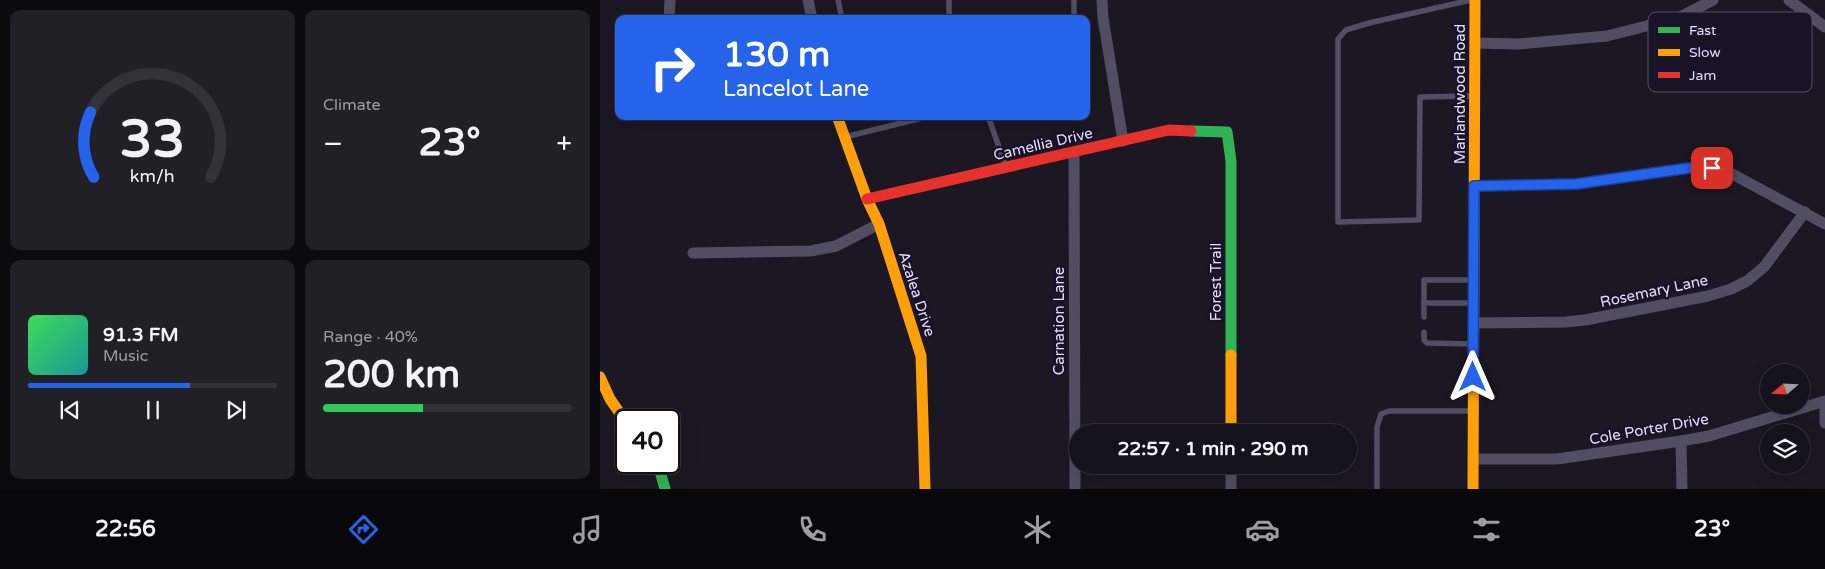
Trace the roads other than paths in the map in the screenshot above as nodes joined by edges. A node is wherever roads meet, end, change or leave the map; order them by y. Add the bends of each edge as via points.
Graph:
1 (670, 0) edge
2 (808, 0) edge
3 (838, 0) edge
4 (949, 0) edge
5 (1074, 0) edge
6 (1102, 0) edge
7 (1471, 0) edge
8 (1475, 0) edge
9 (1713, 0) edge
10 (1789, 0) edge
11 (1690, 12) edge
12 (1805, 12) edge
13 (669, 15) edge
14 (811, 15) edge
15 (841, 15) edge
16 (950, 15) edge
17 (1074, 15) edge
18 (1812, 17) edge
19 (1648, 26) edge
20 (1825, 27) edge
21 (1476, 43) junction
22 (1475, 96) junction
23 (838, 120) edge
24 (914, 120) edge
25 (989, 120) edge
26 (1227, 132) joint
27 (844, 137) junction
28 (1123, 140) junction
29 (1074, 153) junction
30 (1006, 167) junction
31 (1474, 186) junction
32 (867, 198) junction
33 (1804, 212) junction
34 (879, 224) junction
35 (1825, 224) edge
36 (693, 254) dead end
37 (1474, 280) junction
38 (1424, 303) junction
39 (1474, 303) junction
40 (1424, 316) dead end
41 (1474, 323) junction
42 (1424, 332) dead end
43 (1473, 344) junction
44 (600, 377) edge
45 (1825, 402) edge
46 (617, 409) edge
47 (1473, 411) junction
48 (1825, 423) edge
49 (1231, 424) edge
50 (1681, 441) junction
51 (1473, 459) junction
52 (661, 474) edge
53 (1231, 474) edge
54 (665, 489) edge
55 (925, 489) edge
56 (1074, 489) edge
57 (1231, 489) edge
58 (1378, 489) edge
59 (1473, 489) edge
60 (1682, 489) edge

1 - 13 street
2 - 14 street
3 - 15 lane
4 - 16 lane
5 - 17 lane
6 - 28 street
7 - 22 lane via 1369,23 1346,30 1338,39 1338,222 1419,220 1420,97
8 - 21 street, Marlandwood Road
9 - 11 street
10 - 12 street
18 - 20 street
19 - 21 street via 1607,36 1518,44
21 - 22 street, Marlandwood Road
22 - 31 street, Marlandwood Road
23 - 27 street, Azalea Drive
24 - 27 lane
25 - 30 lane
26 - 28 street, Camellia Drive via 1169,130
26 - 49 street, Forest Trail via 1231,162
27 - 32 street, Azalea Drive
28 - 29 street, Camellia Drive
29 - 30 street, Camellia Drive
29 - 56 street, Carnation Lane
30 - 32 street, Camellia Drive
31 - 33 street via 1576,184 1689,168 1712,168 1724,170
31 - 37 street, Marlandwood Road
32 - 34 street, Azalea Drive
33 - 35 street
33 - 41 street, Rosemary Lane via 1764,267 1731,289 1585,320
34 - 36 street via 836,246 811,250
34 - 55 street, Azalea Drive via 921,356
37 - 38 lane via 1424,280
37 - 39 street, Marlandwood Road
38 - 39 lane
38 - 40 lane
39 - 41 street, Marlandwood Road
41 - 43 street, Marlandwood Road
42 - 43 lane via 1426,343
43 - 47 street, Marlandwood Road
44 - 46 street
45 - 48 street
45 - 50 street, Cole Porter Drive
47 - 51 street, Marlandwood Road
47 - 58 lane via 1389,411 1381,414 1377,427
50 - 51 street, Cole Porter Drive via 1557,459
50 - 60 street
51 - 59 street, Marlandwood Road
52 - 54 street
53 - 57 street

